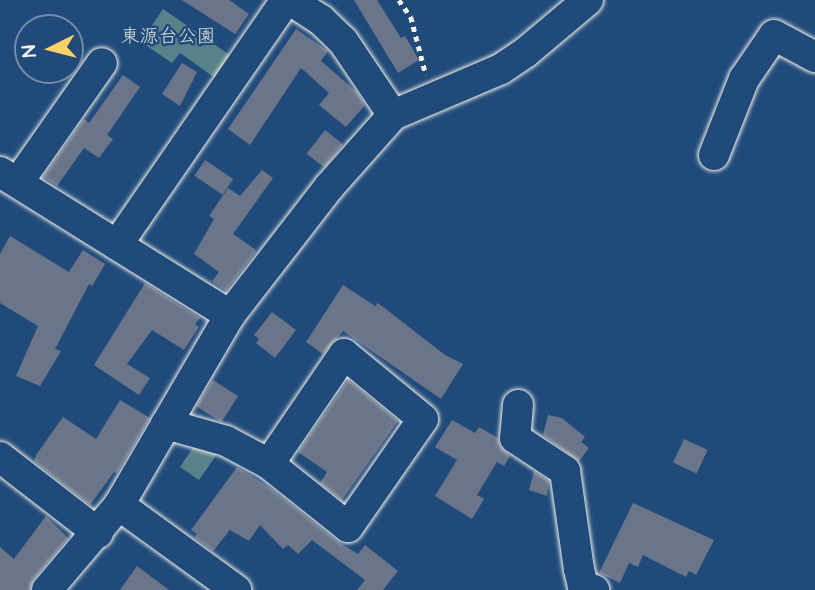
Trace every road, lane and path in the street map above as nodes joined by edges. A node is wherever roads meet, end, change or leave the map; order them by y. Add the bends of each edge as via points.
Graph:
1 (288, 0) edge
2 (399, 0) edge
3 (588, 0) edge
4 (815, 57) edge
5 (102, 63) dead end
6 (431, 100) junction
7 (393, 115) junction
8 (714, 155) dead end
9 (10, 176) edge
10 (117, 245) junction
11 (230, 315) junction
12 (518, 405) dead end
13 (166, 424) junction
14 (0, 457) edge
15 (269, 464) junction
16 (119, 505) junction
17 (98, 533) junction
18 (47, 590) edge
19 (236, 590) edge
20 (594, 590) edge

1 - 7 street via 321,20 343,41
1 - 10 street
2 - 6 path via 411,17
3 - 6 street via 501,69
4 - 8 street via 774,35 744,79
5 - 9 street
6 - 7 street
7 - 11 street via 329,187
9 - 10 street
10 - 11 street
11 - 13 street
12 - 20 street via 514,438 565,471 583,586
13 - 15 street via 226,441
13 - 16 street
14 - 17 street
15 - 15 street via 348,527 423,419 344,354
16 - 17 street
16 - 19 street
17 - 18 street

